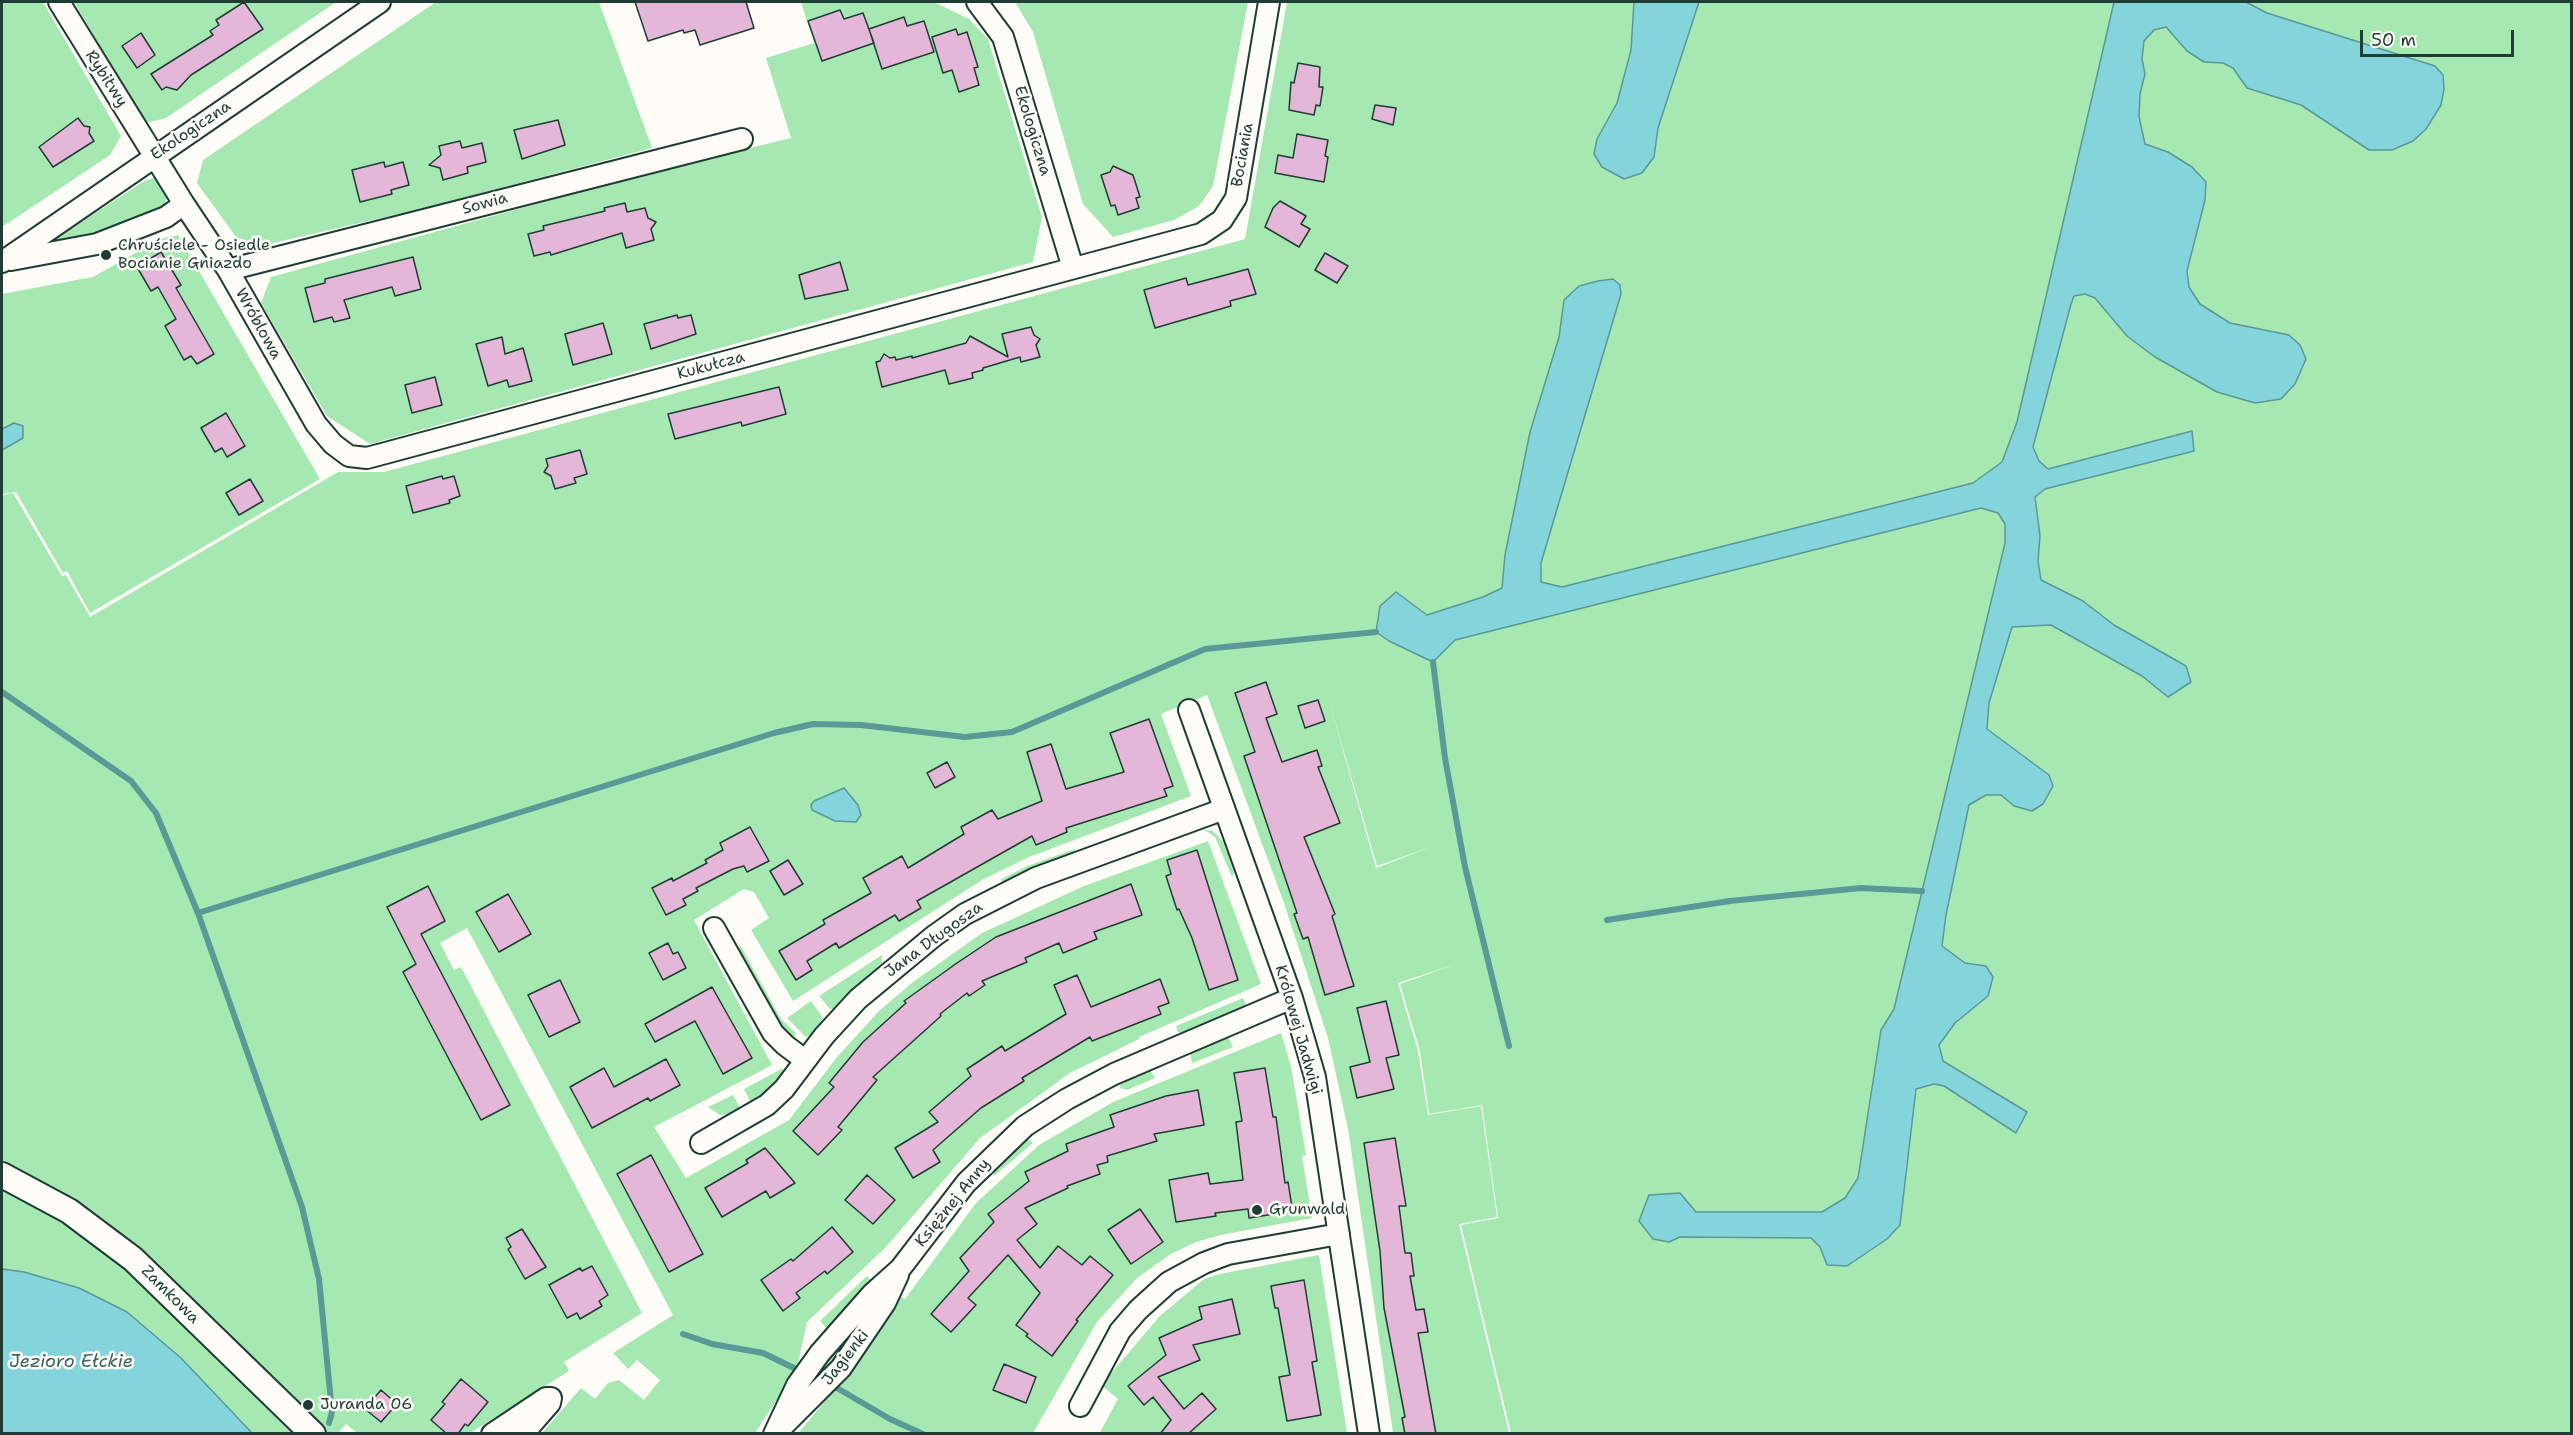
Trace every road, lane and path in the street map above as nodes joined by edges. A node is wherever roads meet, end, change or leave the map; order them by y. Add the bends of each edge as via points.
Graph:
1 (59, 2) edge
2 (380, 2) edge
3 (977, 2) edge
4 (1269, 2) edge
5 (742, 139) dead end
6 (155, 155) junction
7 (184, 204) junction
8 (2, 262) edge
9 (1073, 268) junction
10 (228, 270) junction
11 (349, 456) joint
12 (1189, 710) dead end
13 (1224, 809) junction
14 (714, 928) dead end
15 (1292, 998) junction
16 (805, 1060) junction
17 (701, 1143) dead end
18 (6, 1177) edge
19 (1339, 1234) junction
20 (900, 1269) joint
21 (1080, 1406) dead end
22 (314, 1434) edge
23 (492, 1434) edge
24 (523, 1434) edge
25 (775, 1434) edge
26 (1369, 1434) edge

1 - 6 street, Rybitwy
2 - 6 street, Ekologiczna
3 - 9 street, Ekologiczna via 1003,37
4 - 9 street, Bociania via 1236,198 1222,220 1201,234
5 - 10 street, Sowia
6 - 7 street, Wróblowa
6 - 8 street, Ekologiczna
7 - 8 street, Ekologiczna via 166,217 97,244
7 - 10 street, Wróblowa
9 - 11 street, Kukułcza via 386,454
10 - 11 street, Wróblowa via 316,424
12 - 13 street, Królowej Jadwigi
13 - 15 street, Królowej Jadwigi
13 - 16 street, Jana Długosza via 1036,878 965,914 874,984
14 - 16 street via 773,1033
15 - 19 street, Królowej Jadwigi via 1315,1077
15 - 20 street, Księżnej Anny via 1114,1074 1025,1126 966,1183
16 - 17 street, Jana Długosza via 767,1106
18 - 22 street, Zamkowa via 69,1211 133,1259
19 - 21 street via 1227,1254 1169,1282 1120,1331
19 - 26 street, Królowej Jadwigi
20 - 25 street, Jagienki via 885,1304 841,1368
23 - 24 street via 551,1398

